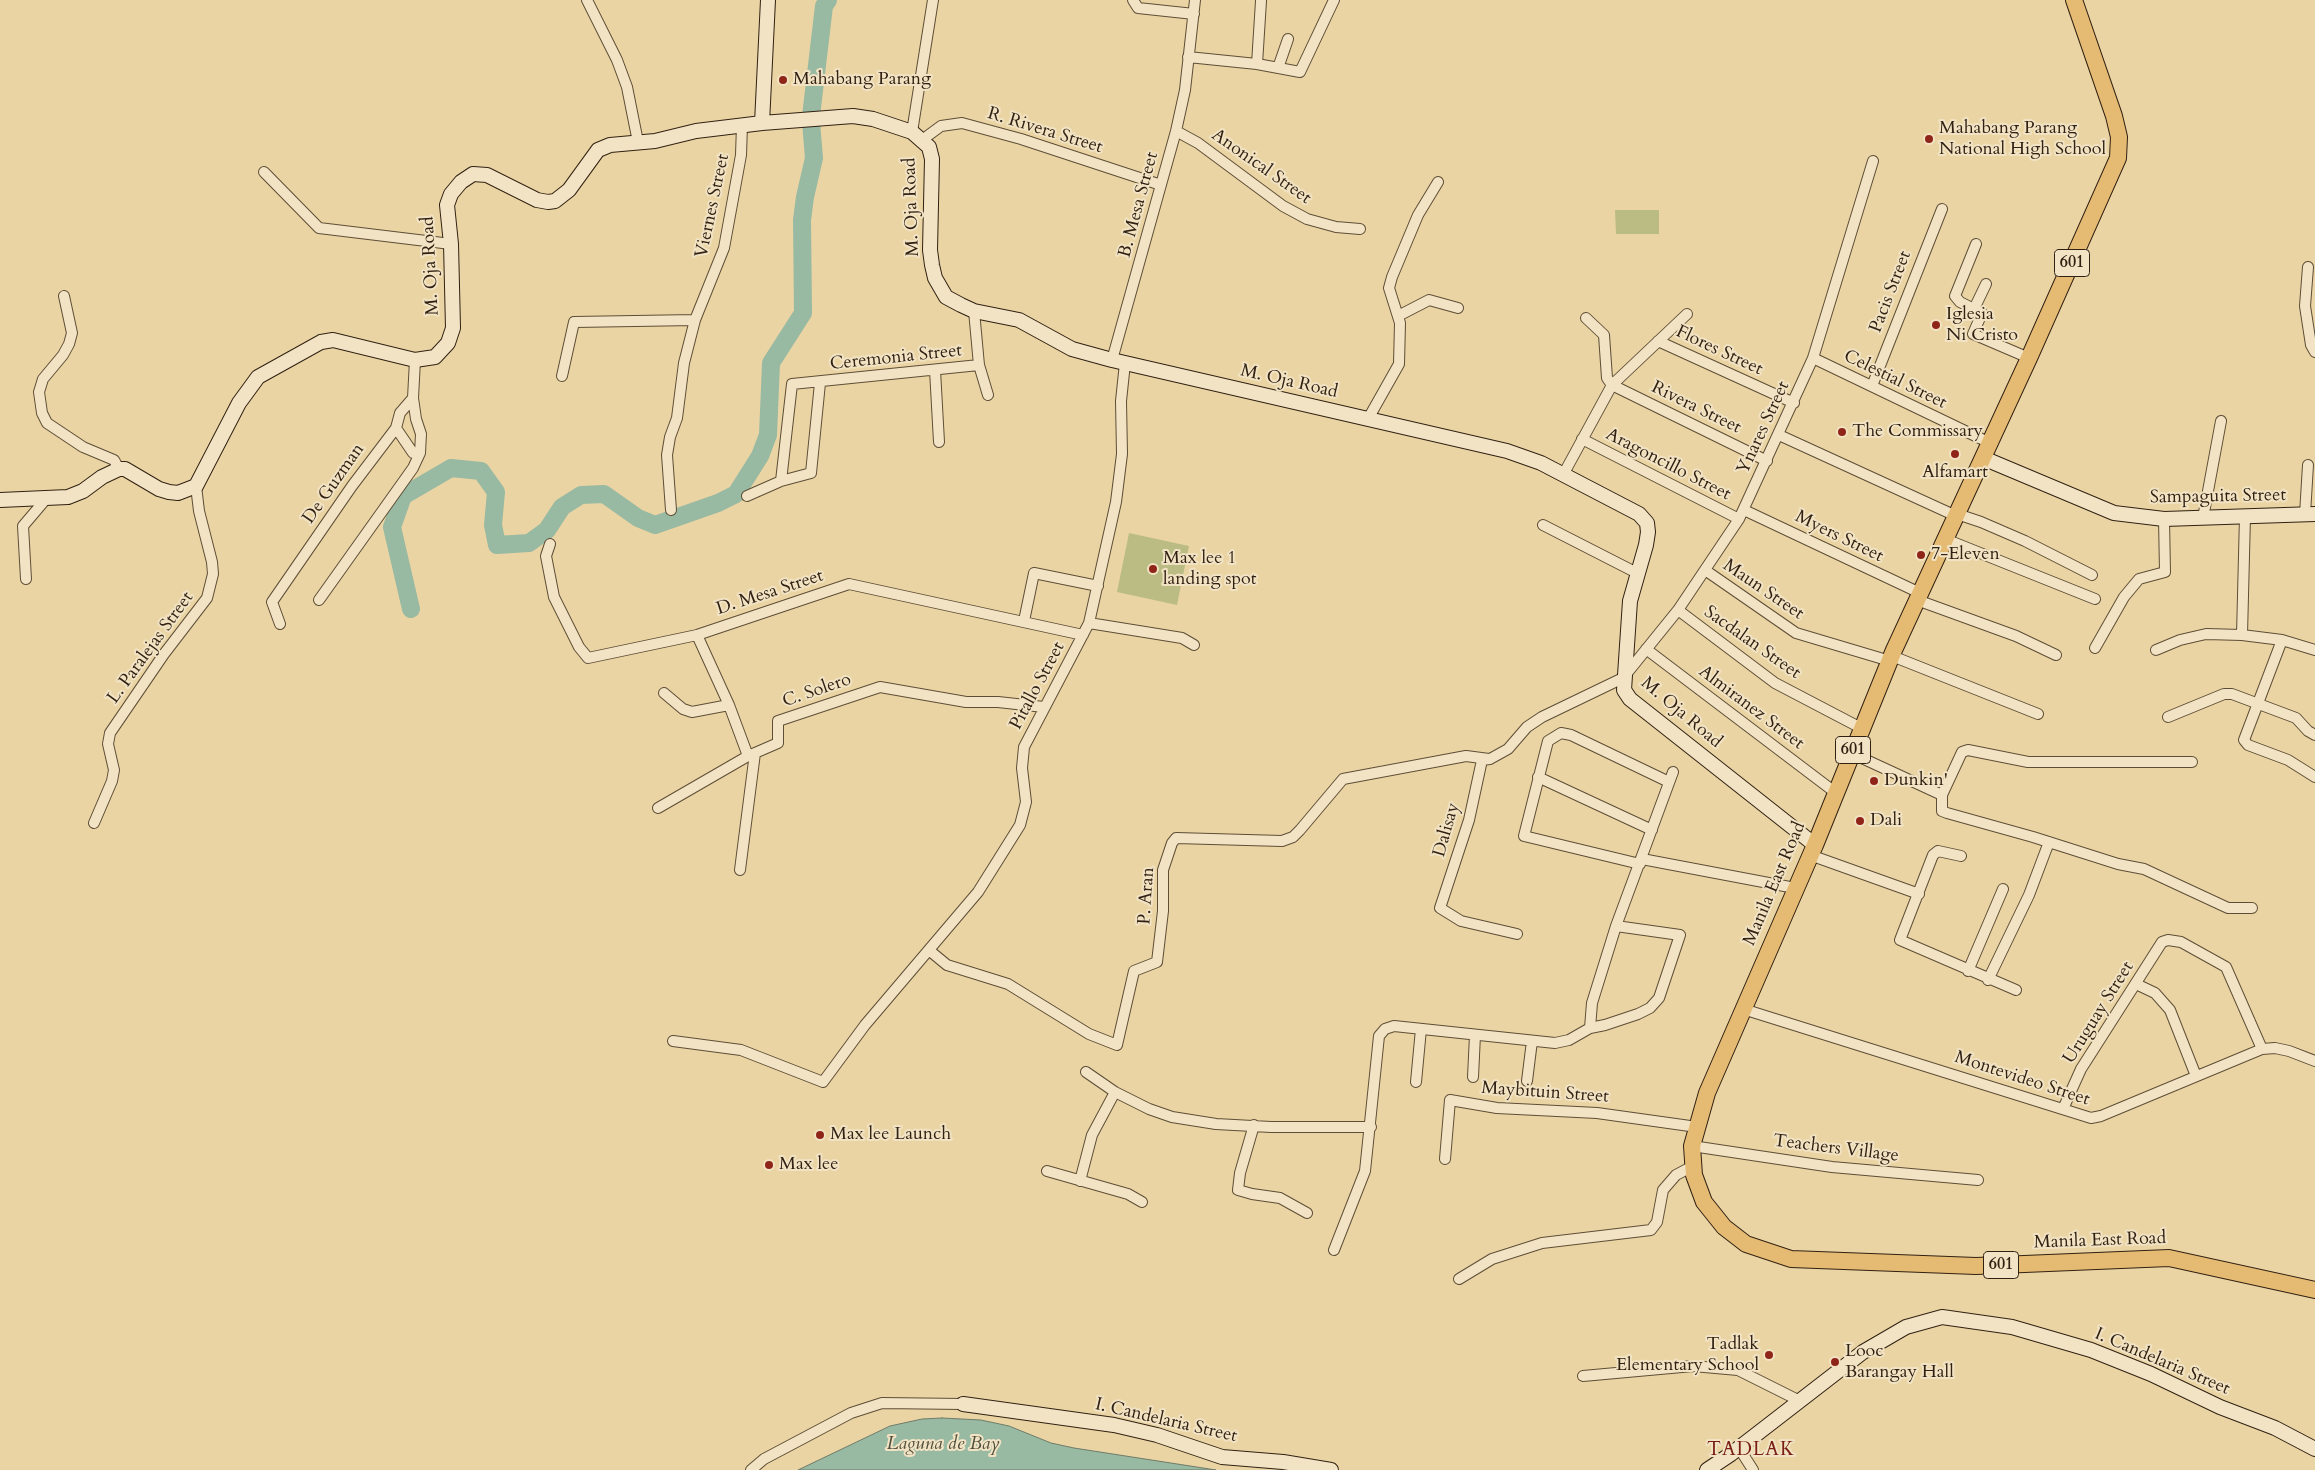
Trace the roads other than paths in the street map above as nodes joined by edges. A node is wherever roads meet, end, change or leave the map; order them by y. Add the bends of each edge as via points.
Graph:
1 (587, 0) edge
2 (768, 0) edge
3 (933, 0) edge
4 (1133, 0) edge
5 (1195, 0) edge
6 (1334, 0) edge
7 (2074, 0) edge
8 (1261, 1) edge
9 (1194, 14) junction
10 (1288, 39) dead end
11 (1188, 57) junction
12 (1256, 64) junction
13 (1278, 68) junction
14 (762, 123) junction
15 (742, 125) junction
16 (1176, 131) junction
17 (917, 136) junction
18 (638, 142) junction
19 (1873, 161) dead end
20 (264, 172) dead end
21 (1438, 182) dead end
22 (1161, 185) junction
23 (1942, 208) dead end
24 (1360, 229) dead end
25 (451, 244) junction
26 (1976, 244) dead end
27 (2308, 267) dead end
28 (1986, 284) dead end
29 (64, 296) dead end
30 (1458, 308) dead end
31 (974, 311) junction
32 (1978, 311) junction
33 (1687, 314) dead end
34 (1398, 316) junction
35 (1586, 318) dead end
36 (695, 320) junction
37 (1658, 341) junction
38 (2315, 352) edge
39 (1813, 358) junction
40 (2029, 358) junction
41 (415, 360) junction
42 (1119, 362) junction
43 (979, 365) junction
44 (935, 370) junction
45 (562, 376) dead end
46 (820, 383) junction
47 (1612, 385) junction
48 (1872, 386) junction
49 (988, 394) dead end
50 (413, 398) junction
51 (1794, 403) junction
52 (1368, 419) junction
53 (2221, 421) dead end
54 (396, 428) junction
55 (1779, 435) junction
56 (1582, 439) junction
57 (939, 442) dead end
58 (1986, 450) junction
59 (420, 453) junction
60 (1767, 461) junction
61 (2308, 465) dead end
62 (119, 469) junction
63 (1563, 475) junction
64 (780, 481) junction
65 (196, 486) junction
66 (747, 496) dead end
67 (46, 499) junction
68 (0, 500) edge
69 (671, 510) dead end
70 (1744, 510) junction
71 (2310, 514) edge
72 (1956, 515) junction
73 (2245, 516) junction
74 (2203, 518) junction
75 (1739, 519) junction
76 (2164, 519) junction
77 (1543, 525) dead end
78 (1945, 538) junction
79 (550, 544) dead end
80 (1705, 570) junction
81 (1638, 573) junction
82 (2092, 575) dead end
83 (26, 579) dead end
84 (1098, 586) junction
85 (1918, 597) junction
86 (2095, 599) dead end
87 (319, 600) dead end
88 (1678, 610) junction
89 (1024, 621) junction
90 (1089, 623) junction
91 (280, 624) dead end
92 (697, 635) junction
93 (1083, 635) junction
94 (2242, 635) junction
95 (2282, 640) junction
96 (1194, 645) dead end
97 (2095, 648) dead end
98 (1646, 650) junction
99 (2156, 650) dead end
100 (2315, 650) edge
101 (2056, 655) dead end
102 (1891, 659) junction
103 (1623, 678) junction
104 (664, 693) dead end
105 (2258, 703) junction
106 (729, 705) junction
107 (1044, 707) junction
108 (2038, 714) dead end
109 (2168, 717) dead end
110 (1861, 728) junction
111 (2315, 736) edge
112 (1852, 753) junction
113 (752, 754) junction
114 (1486, 760) junction
115 (2192, 762) dead end
116 (1673, 772) dead end
117 (1538, 777) junction
118 (2315, 777) edge
119 (1669, 782) junction
120 (1836, 793) junction
121 (1942, 795) junction
122 (658, 808) dead end
123 (94, 823) dead end
124 (1652, 830) junction
125 (2049, 842) junction
126 (1812, 850) junction
127 (1961, 856) dead end
128 (1641, 862) junction
129 (740, 870) dead end
130 (1795, 888) junction
131 (2003, 889) dead end
132 (1919, 894) junction
133 (2252, 908) dead end
134 (1616, 926) junction
135 (1517, 934) dead end
136 (930, 951) junction
137 (1968, 971) junction
138 (1988, 980) junction
139 (2136, 984) junction
140 (2016, 990) dead end
141 (1743, 1009) junction
142 (1590, 1028) junction
143 (1421, 1029) junction
144 (1475, 1035) junction
145 (672, 1041) dead end
146 (1532, 1041) junction
147 (2262, 1049) junction
148 (2312, 1056) edge
149 (1086, 1072) dead end
150 (2196, 1076) junction
151 (1473, 1077) dead end
152 (1527, 1081) dead end
153 (1416, 1082) dead end
154 (1115, 1092) junction
155 (2063, 1109) junction
156 (1254, 1125) junction
157 (1371, 1127) junction
158 (1697, 1127) junction
159 (1692, 1146) junction
160 (1445, 1159) dead end
161 (1693, 1166) junction
162 (1047, 1171) dead end
163 (1978, 1180) dead end
164 (1080, 1181) junction
165 (1142, 1202) dead end
166 (1307, 1212) dead end
167 (1334, 1250) dead end
168 (1459, 1279) dead end
169 (2315, 1290) edge
170 (1583, 1376) dead end
171 (1798, 1400) junction
172 (963, 1404) joint
173 (1739, 1448) junction
174 (2315, 1449) edge
175 (751, 1470) edge
176 (1331, 1470) edge
177 (1707, 1470) edge
178 (1753, 1470) edge

1 - 18 street via 621,69
2 - 14 street
3 - 17 street
4 - 9 street via 1138,8
5 - 9 street, B. Mesa Street
6 - 13 street via 1300,72
7 - 40 main road, Manila East Road / 601 via 2114,116 2119,137 2118,158
8 - 12 street
9 - 11 street, B. Mesa Street
10 - 13 street
11 - 12 street
11 - 16 street, B. Mesa Street
12 - 13 street
14 - 15 street, M. Oja Road
14 - 17 street, M. Oja Road via 853,116 882,122
15 - 18 street, M. Oja Road
15 - 36 street, Viernes Street via 742,155 724,248
16 - 22 street, B. Mesa Street
16 - 24 street, Anonical Street via 1198,143 1283,206 1308,219 1336,227
17 - 22 street, R. Rivera Street via 941,126 962,123
17 - 31 street, M. Oja Road via 929,148 932,159 930,250 935,278 946,297
18 - 25 street, M. Oja Road via 610,145 598,150 569,190 555,202 537,200 487,175 473,174 456,188 447,205
19 - 39 street, Ynares Street
20 - 25 street via 319,228
21 - 34 street via 1418,214 1392,277 1390,296
22 - 42 street, B. Mesa Street
23 - 48 street, Pacis Street
25 - 41 street, M. Oja Road via 453,328 448,343 435,356
26 - 32 street via 1955,296
27 - 38 street via 2306,324
28 - 32 street
29 - 62 street via 72,333 70,344 43,379 39,392 42,412 47,423 83,447 114,460
30 - 34 street via 1429,300
31 - 42 street, M. Oja Road via 1019,320 1072,349
31 - 43 street, Ceremonia Street
32 - 40 street via 1973,334
33 - 37 street
34 - 52 street via 1399,364
35 - 47 street via 1604,336 1607,378
36 - 45 street via 574,322
36 - 69 street, Viernes Street via 667,455
37 - 47 street
37 - 51 street, Flores Street
39 - 48 street, Celestial Street
39 - 51 street, Ynares Street
40 - 58 main road, Manila East Road / 601
41 - 50 street
41 - 65 street via 333,340 321,342 258,377 239,403
42 - 52 street, M. Oja Road
42 - 84 street, Pitallo Street via 1122,454 1116,502
43 - 44 street, Ceremonia Street
43 - 49 street
44 - 46 street, Ceremonia Street
44 - 57 street
46 - 64 street via 811,473
46 - 64 street, Ceremonia Street via 792,384
47 - 56 street
47 - 60 street, Rivera Street
48 - 58 street, Celestial Street
50 - 54 street, De Guzman via 400,413
50 - 59 street via 421,434
51 - 55 street, Ynares Street
52 - 63 street, M. Oja Road via 1507,451
53 - 74 street
54 - 59 street via 412,453
54 - 91 street, De Guzman via 272,602
55 - 60 street, Ynares Street
55 - 72 street
56 - 63 street
56 - 75 street, Aragoncillo Street
58 - 72 main road, Manila East Road / 601
58 - 76 street, Sampaguita Street via 2114,513
59 - 87 street via 413,468
60 - 70 street, Ynares Street
61 - 71 street
62 - 65 street via 125,469 169,492 178,493
62 - 67 street via 68,497
63 - 81 street, M. Oja Road via 1634,510 1647,524 1646,545
64 - 66 street
65 - 123 street, L. Paralejas Street via 212,562 213,574 207,598 110,733 108,744 114,770
67 - 68 street
67 - 83 street via 23,526
70 - 75 street, Ynares Street
70 - 85 street, Myers Street
71 - 73 street, Sampaguita Street
72 - 78 main road, Manila East Road / 601
72 - 82 street via 2025,541
73 - 74 street, Sampaguita Street
73 - 94 street
74 - 76 street, Sampaguita Street
75 - 80 street, Ynares Street
76 - 97 street via 2165,572 2139,579 2124,597
77 - 81 street
78 - 85 main road, Manila East Road / 601
78 - 86 street
79 - 92 street, D. Mesa Street via 546,556 554,597 579,648 588,658
80 - 88 street, Ynares Street
80 - 102 street, Maun Street via 1796,633
81 - 103 street, M. Oja Road via 1630,601
84 - 89 street via 1034,573
84 - 90 street, Pitallo Street
85 - 101 street, Myers Street
85 - 102 main road, Manila East Road / 601
88 - 98 street, Ynares Street
88 - 110 street, Sacdalan Street via 1775,683
89 - 92 street, D. Mesa Street via 849,584
89 - 93 street, D. Mesa Street
90 - 93 street, Pitallo Street
90 - 96 street via 1182,638
92 - 106 street
93 - 107 street, Pitallo Street
94 - 95 street
94 - 99 street via 2206,634
95 - 100 street
95 - 105 street
98 - 103 street, Ynares Street
98 - 120 street, Almiranez Street
102 - 108 street, Maun Street
102 - 110 main road, Manila East Road / 601
103 - 114 street via 1542,717 1527,727 1508,749
103 - 126 street, M. Oja Road via 1624,690 1630,699
104 - 106 street via 683,709 692,712
105 - 109 street via 2224,694
105 - 111 street via 2296,718
105 - 118 street via 2244,740 2248,745 2288,760
106 - 113 street
107 - 113 street, C. Solero via 966,702 880,686 778,721 778,743
107 - 136 street, Pitallo Street via 1024,747 1022,768 1026,802 1020,825 978,892
110 - 112 main road, Manila East Road / 601
112 - 120 main road, Manila East Road / 601
112 - 121 street
113 - 122 street
113 - 129 street
114 - 135 street, Dalisay via 1440,908 1461,921
114 - 136 street, P. Aran via 1466,756 1343,780 1300,830 1282,841 1176,838 1163,870 1163,911 1157,962 1134,971 1117,1045 1089,1034 1008,984 947,965
115 - 121 street via 2028,762 1968,750 1962,752
116 - 119 street
117 - 119 street via 1548,741 1561,733
117 - 124 street
117 - 128 street via 1524,836
119 - 124 street
120 - 126 main road, Manila East Road / 601
121 - 125 street via 1942,811 1947,814
124 - 128 street
125 - 133 street via 2144,869 2228,908
125 - 138 street via 2029,895
126 - 130 main road, Manila East Road / 601
126 - 132 street
127 - 132 street via 1938,852 1933,855
128 - 130 street
128 - 134 street
130 - 141 main road, Manila East Road / 601
131 - 137 street
132 - 137 street via 1900,940
134 - 142 street via 1592,1003
134 - 142 street via 1680,935 1659,998 1650,1008
136 - 145 street, Pitallo Street via 865,1026 823,1082 741,1050
137 - 138 street
138 - 140 street
139 - 147 street, Uruguay Street via 2162,942 2181,942 2226,967
139 - 150 street via 2155,994 2170,1010
139 - 155 street, Uruguay Street via 2081,1069
141 - 155 street, Montevideo Street
141 - 158 main road, Manila East Road / 601 via 1707,1093
142 - 146 street via 1569,1040 1554,1043
143 - 144 street
143 - 153 street
143 - 157 street via 1394,1026 1379,1036
144 - 146 street
144 - 151 street
146 - 152 street
147 - 148 street, Montevideo Street via 2275,1048
147 - 150 street, Montevideo Street
149 - 154 street
150 - 155 street, Montevideo Street via 2101,1116 2091,1118
154 - 156 street via 1172,1117 1216,1124
154 - 164 street via 1092,1135
156 - 157 street
156 - 166 street via 1238,1190 1280,1198
157 - 167 street via 1365,1171
158 - 159 main road, Manila East Road / 601
158 - 160 street, Maybituin Street via 1586,1111 1497,1108 1450,1100
159 - 161 main road, Manila East Road / 601
159 - 163 street, Teachers Village via 1832,1167
161 - 168 street via 1676,1175 1662,1190 1657,1222 1651,1230 1542,1243 1492,1259
161 - 169 main road, Manila East Road / 601 via 1704,1202 1724,1227 1746,1244 1791,1259 1976,1266 2170,1258
162 - 164 street
164 - 165 street via 1128,1194
170 - 171 street via 1693,1366 1738,1370
171 - 173 street, I. Candelaria Street
171 - 174 street, I. Candelaria Street via 1863,1352 1906,1327 1942,1317 2012,1328 2091,1350 2275,1428
172 - 175 street via 882,1403 851,1413 764,1459
172 - 176 street, I. Candelaria Street via 1114,1425 1156,1434 1222,1457
173 - 177 street, I. Candelaria Street
173 - 178 street

